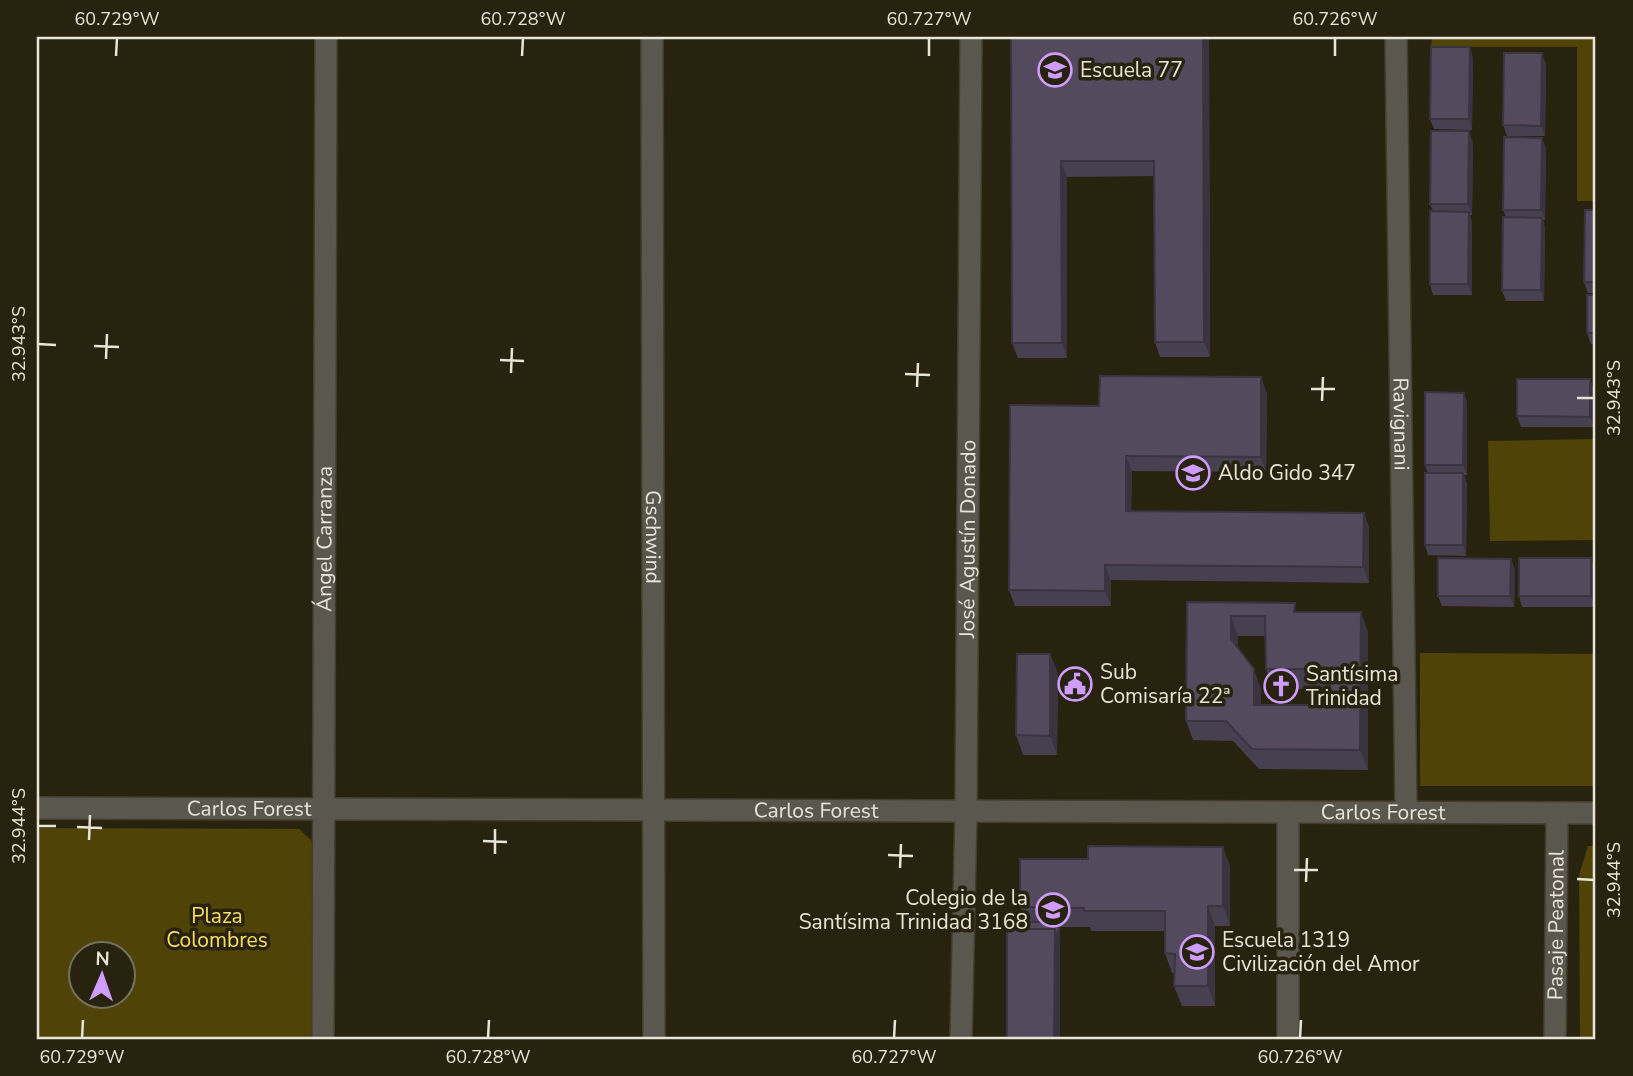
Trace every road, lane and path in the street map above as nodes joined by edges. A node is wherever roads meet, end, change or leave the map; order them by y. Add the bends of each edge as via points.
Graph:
1 (326, 37) edge
2 (652, 37) edge
3 (971, 37) edge
4 (1396, 37) edge
5 (37, 808) edge
6 (324, 811) junction
7 (652, 811) junction
8 (966, 812) junction
9 (1288, 812) junction
10 (1406, 812) junction
11 (1557, 813) junction
12 (1596, 813) edge
13 (323, 1039) edge
14 (654, 1039) edge
15 (961, 1039) edge
16 (1288, 1039) edge
17 (1555, 1039) edge

1 - 6 street, Ángel Carranza
2 - 7 street, Gschwind
3 - 8 street, José Agustín Donado
4 - 10 street, Ravignani
5 - 6 street, Carlos Forest
6 - 7 street, Carlos Forest
6 - 13 street, Ángel Carranza
7 - 8 street, Carlos Forest
7 - 14 street, Gschwind
8 - 9 street, Carlos Forest
8 - 15 street, José Agustín Donado
9 - 10 street, Carlos Forest
9 - 16 street
10 - 11 street, Carlos Forest
11 - 12 street, Carlos Forest
11 - 17 street, Pasaje Peatonal

